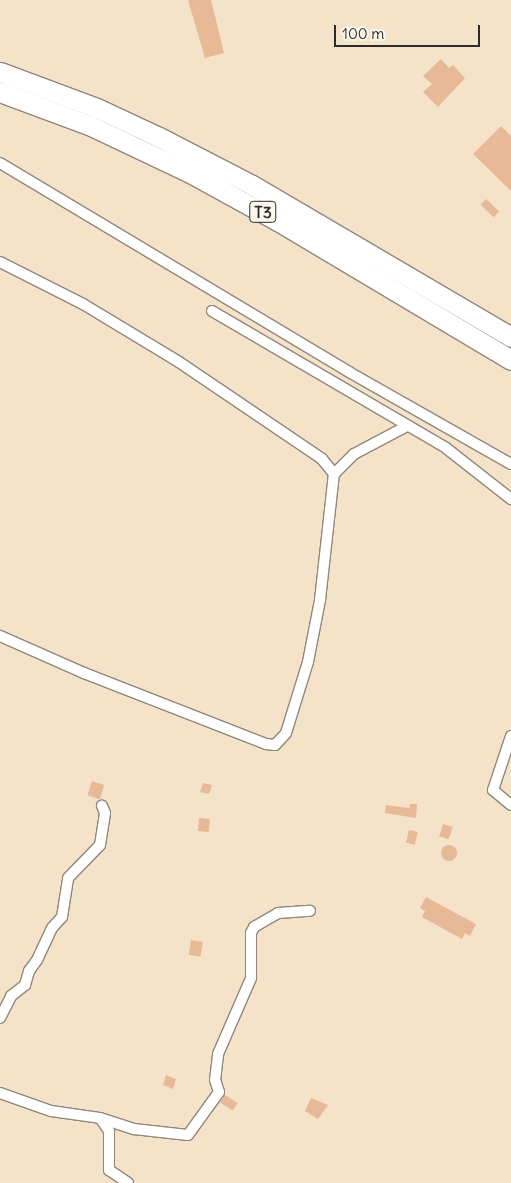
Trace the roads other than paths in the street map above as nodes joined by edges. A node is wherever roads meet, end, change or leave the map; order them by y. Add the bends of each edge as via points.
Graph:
1 (0, 72) edge
2 (0, 92) edge
3 (0, 163) edge
4 (0, 262) edge
5 (212, 311) dead end
6 (511, 337) edge
7 (511, 360) edge
8 (407, 426) junction
9 (511, 464) edge
10 (334, 474) junction
11 (511, 499) edge
12 (0, 636) edge
13 (509, 744) edge
14 (511, 805) edge
15 (102, 806) dead end
16 (310, 911) dead end
17 (0, 1018) edge
18 (0, 1093) edge
19 (100, 1118) junction
20 (128, 1183) edge

1 - 6 highway, T3 via 98,108 226,172
2 - 7 highway, T3 via 91,126 192,174 278,221
3 - 9 street via 349,372
4 - 10 street via 83,304 179,362 322,459
5 - 8 street
8 - 10 street via 354,454
8 - 11 street via 446,448
10 - 12 street via 320,600 308,662 286,733 275,745 84,673
13 - 14 street via 493,790
15 - 17 street via 105,812 100,845 68,878 62,917 52,928 38,960 28,971 25,985 11,996
16 - 19 street via 278,913 254,926 251,933 251,978 218,1054 215,1080 219,1092 188,1135 134,1129
18 - 19 street via 51,1110
19 - 20 street via 109,1131 110,1170

